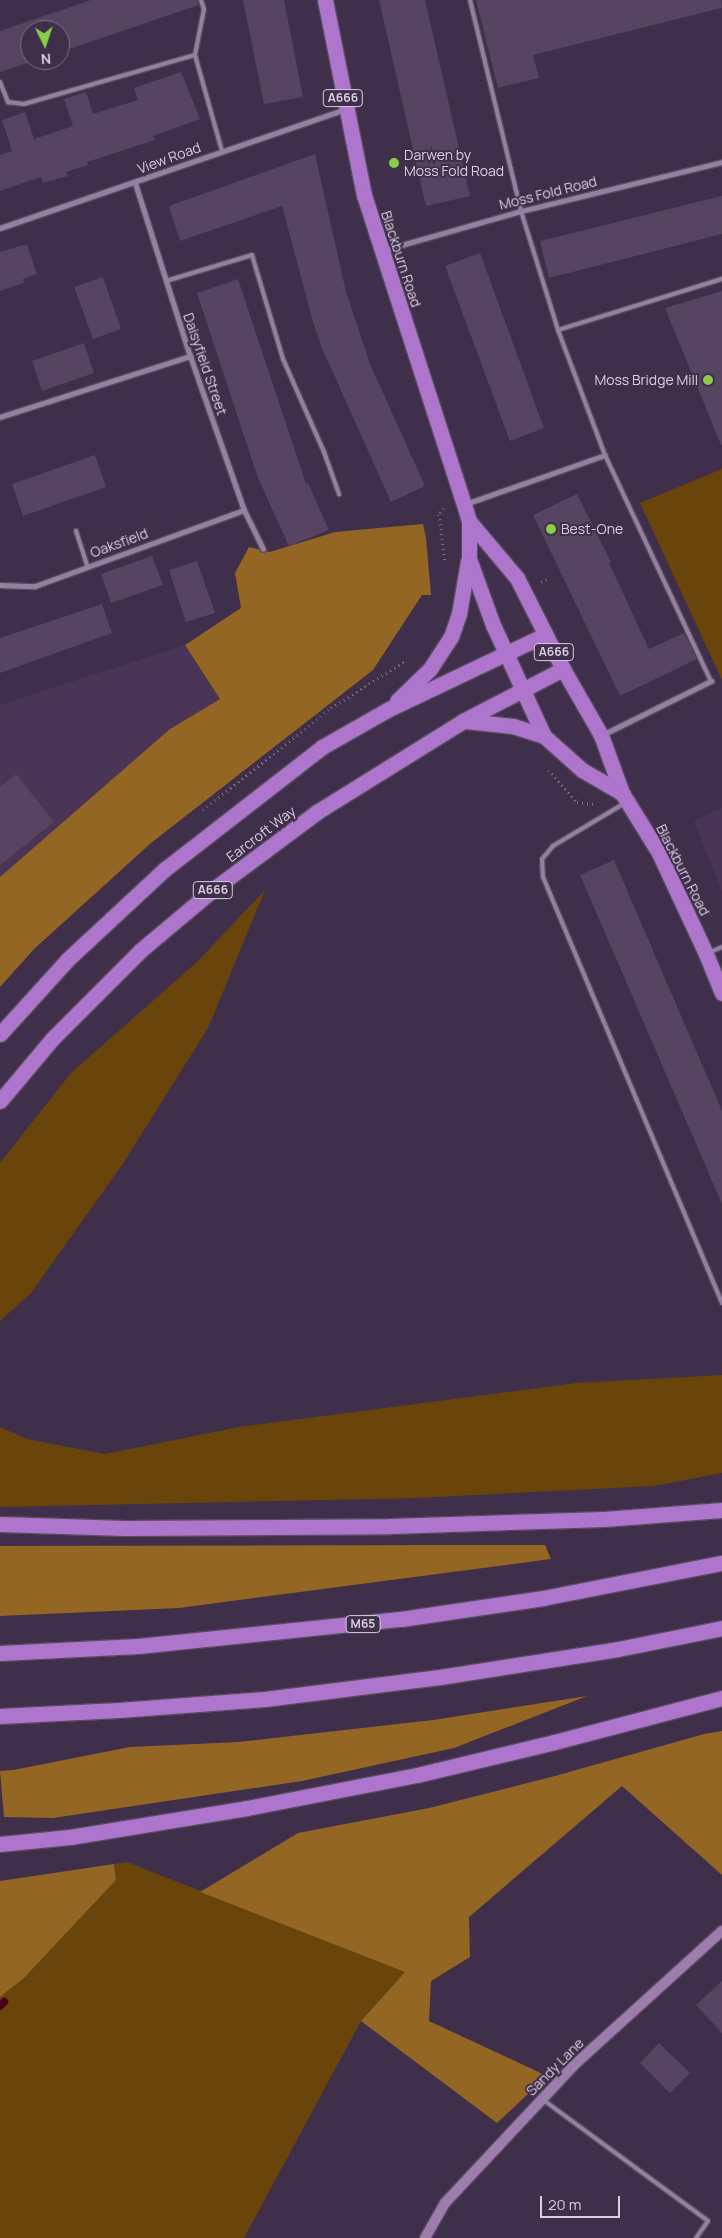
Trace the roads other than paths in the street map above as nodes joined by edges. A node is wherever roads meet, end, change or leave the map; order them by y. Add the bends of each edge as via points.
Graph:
1 (201, 0) edge
2 (325, 0) edge
3 (470, 0) edge
4 (196, 55) junction
5 (0, 82) edge
6 (345, 109) junction
7 (222, 151) junction
8 (722, 162) edge
9 (135, 183) junction
10 (521, 211) junction
11 (0, 228) edge
12 (380, 250) junction
13 (722, 279) edge
14 (166, 281) junction
15 (558, 330) junction
16 (190, 356) junction
17 (0, 417) edge
18 (605, 455) junction
19 (339, 494) dead end
20 (464, 504) junction
21 (244, 510) junction
22 (469, 521) junction
23 (76, 531) dead end
24 (263, 549) dead end
25 (469, 559) junction
26 (88, 567) junction
27 (0, 586) edge
28 (545, 635) junction
29 (506, 655) junction
30 (563, 669) junction
31 (711, 681) joint
32 (522, 691) junction
33 (389, 708) junction
34 (463, 721) junction
35 (601, 735) junction
36 (544, 736) junction
37 (625, 797) junction
38 (722, 947) edge
39 (706, 954) junction
40 (722, 993) edge
41 (0, 1034) edge
42 (0, 1102) edge
43 (722, 1303) edge
44 (722, 1510) edge
45 (0, 1524) edge
46 (722, 1563) edge
47 (722, 1628) edge
48 (0, 1653) edge
49 (722, 1698) edge
50 (0, 1716) edge
51 (0, 1844) edge
52 (722, 1932) edge
53 (542, 2099) junction
54 (425, 2238) edge
55 (696, 2238) edge

1 - 4 lane via 204,9
2 - 6 highway, Blackburn Road / A666
3 - 10 lane
4 - 5 lane via 24,104 8,102
4 - 7 lane
6 - 7 street, View Road
6 - 12 highway, Blackburn Road / A666
7 - 9 street, View Road
8 - 10 street, Moss Fold Road
9 - 11 street, View Road
9 - 14 street, Daisyfield Street
10 - 12 street, Moss Fold Road
10 - 15 lane
12 - 20 highway, Blackburn Road / A666
13 - 15 lane
14 - 16 street, Daisyfield Street
14 - 19 lane via 252,255 283,359
15 - 18 lane
16 - 17 street
16 - 21 street, Daisyfield Street
18 - 20 street
18 - 31 lane
20 - 22 highway, Blackburn Road / A666
21 - 24 street, Daisyfield Street
21 - 26 street, Oaksfield
22 - 25 highway, Blackburn Road / A666
22 - 28 highway, Blackburn Road / A666 via 516,578
23 - 26 lane
25 - 29 highway, Blackburn Road / A666
25 - 33 highway via 459,614 451,637 430,669
26 - 27 street, Oaksfield via 35,586
28 - 29 highway, A666
28 - 30 highway, Blackburn Road / A666
29 - 32 highway, Blackburn Road / A666
29 - 33 highway, A666
30 - 32 highway, Earcroft Way / A666
30 - 35 highway, Blackburn Road / A666
31 - 35 street
32 - 34 highway, Earcroft Way / A666
32 - 36 highway, Blackburn Road / A666
33 - 41 highway, A666 via 322,747 165,869 67,960
34 - 36 highway via 513,726
34 - 42 highway, Earcroft Way / A666 via 317,812 215,888 141,950 52,1039
35 - 37 highway, Blackburn Road / A666
36 - 37 highway, Blackburn Road / A666 via 582,770
37 - 39 highway, Blackburn Road / A666 via 659,852
37 - 43 lane via 553,846 542,859 542,877
38 - 39 lane
39 - 40 highway, Blackburn Road / A666
44 - 45 highway via 604,1519 400,1526 125,1528
46 - 48 highway, M65 via 543,1598 401,1619 148,1645
47 - 50 highway via 618,1649 440,1677 265,1699
49 - 51 highway via 417,1775 237,1810 70,1837
52 - 53 main road, Sandy Lane via 573,2066
53 - 54 main road, Sandy Lane via 445,2203
53 - 55 lane via 708,2222

